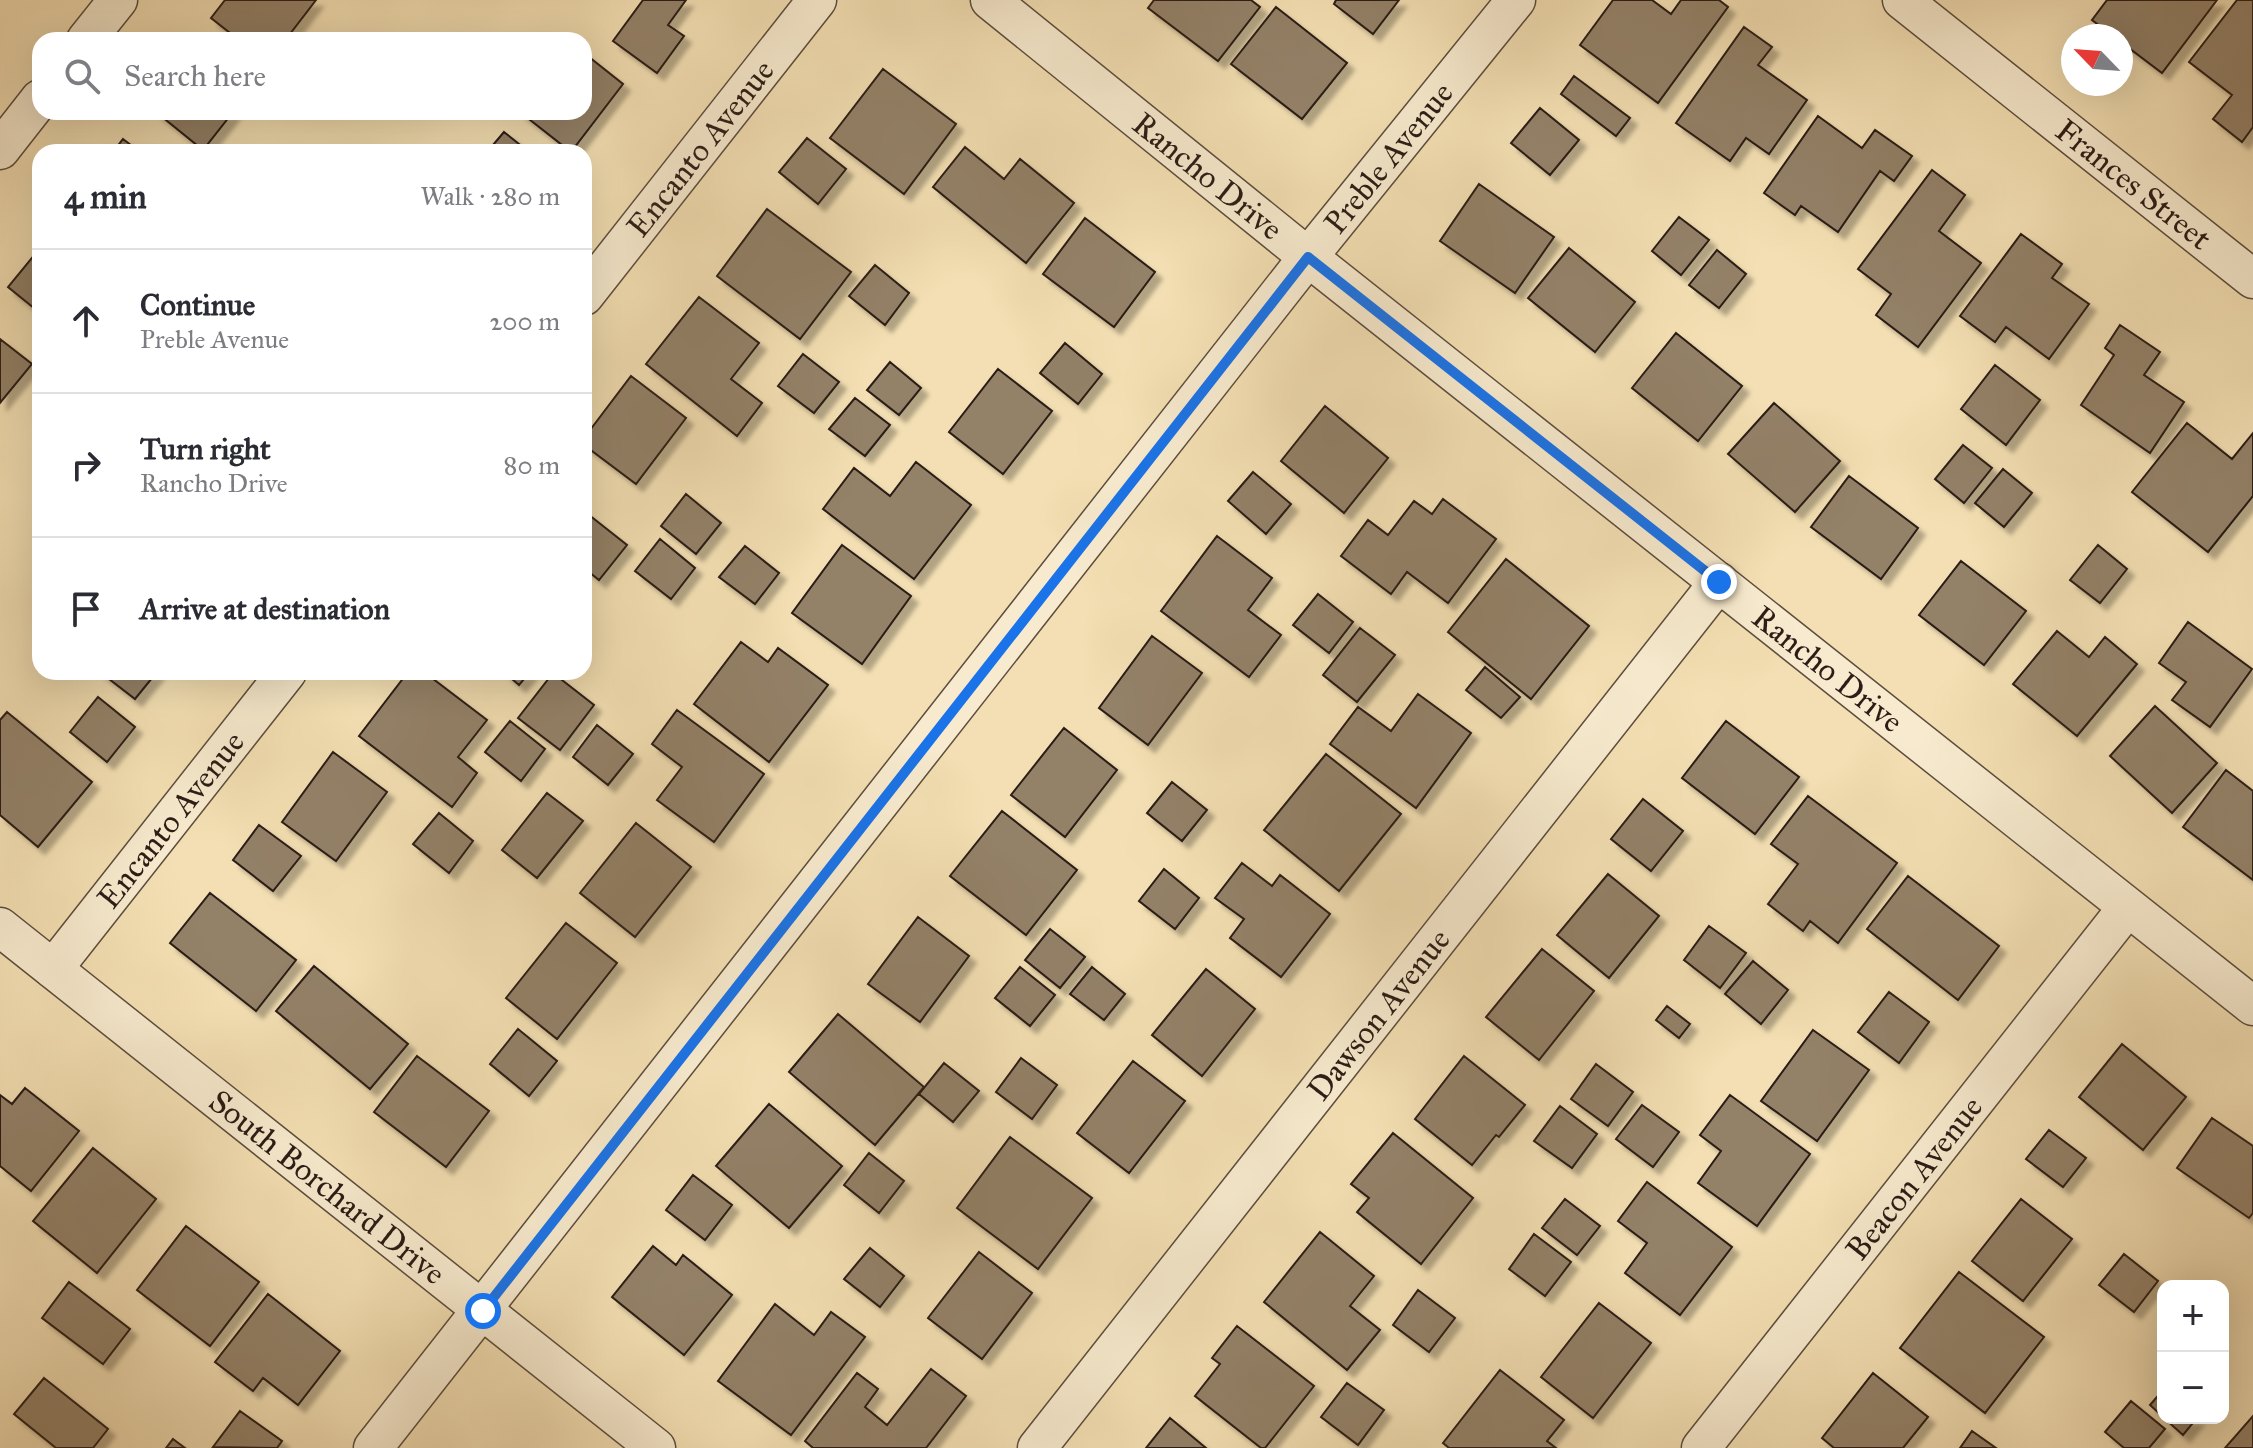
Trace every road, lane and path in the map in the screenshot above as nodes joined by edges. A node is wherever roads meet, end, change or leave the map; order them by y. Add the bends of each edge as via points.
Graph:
1 (118, 0) edge
2 (817, 0) edge
3 (990, 0) edge
4 (1516, 0) edge
5 (1902, 0) edge
6 (92, 32) edge
7 (32, 109) edge
8 (0, 150) edge
9 (1308, 257) junction
10 (2253, 279) edge
11 (592, 286) edge
12 (1719, 582) junction
13 (281, 680) edge
14 (2127, 908) junction
15 (0, 927) edge
16 (53, 969) junction
17 (2253, 1006) edge
18 (483, 1311) junction
19 (373, 1448) edge
20 (656, 1448) edge
21 (1037, 1448) edge
22 (1701, 1448) edge

1 - 6 street
2 - 11 street, Encanto Avenue
3 - 9 street, Rancho Drive
4 - 9 street, Preble Avenue
5 - 10 street, Frances Street
7 - 8 street
9 - 12 street, Rancho Drive
9 - 18 street, Preble Avenue
12 - 14 street, Rancho Drive
12 - 21 street, Dawson Avenue
13 - 16 street, Encanto Avenue
14 - 17 street, Rancho Drive
14 - 22 street, Beacon Avenue
15 - 16 street, South Borchard Drive
16 - 18 street, South Borchard Drive
18 - 19 street, Preble Avenue
18 - 20 street, South Borchard Drive

